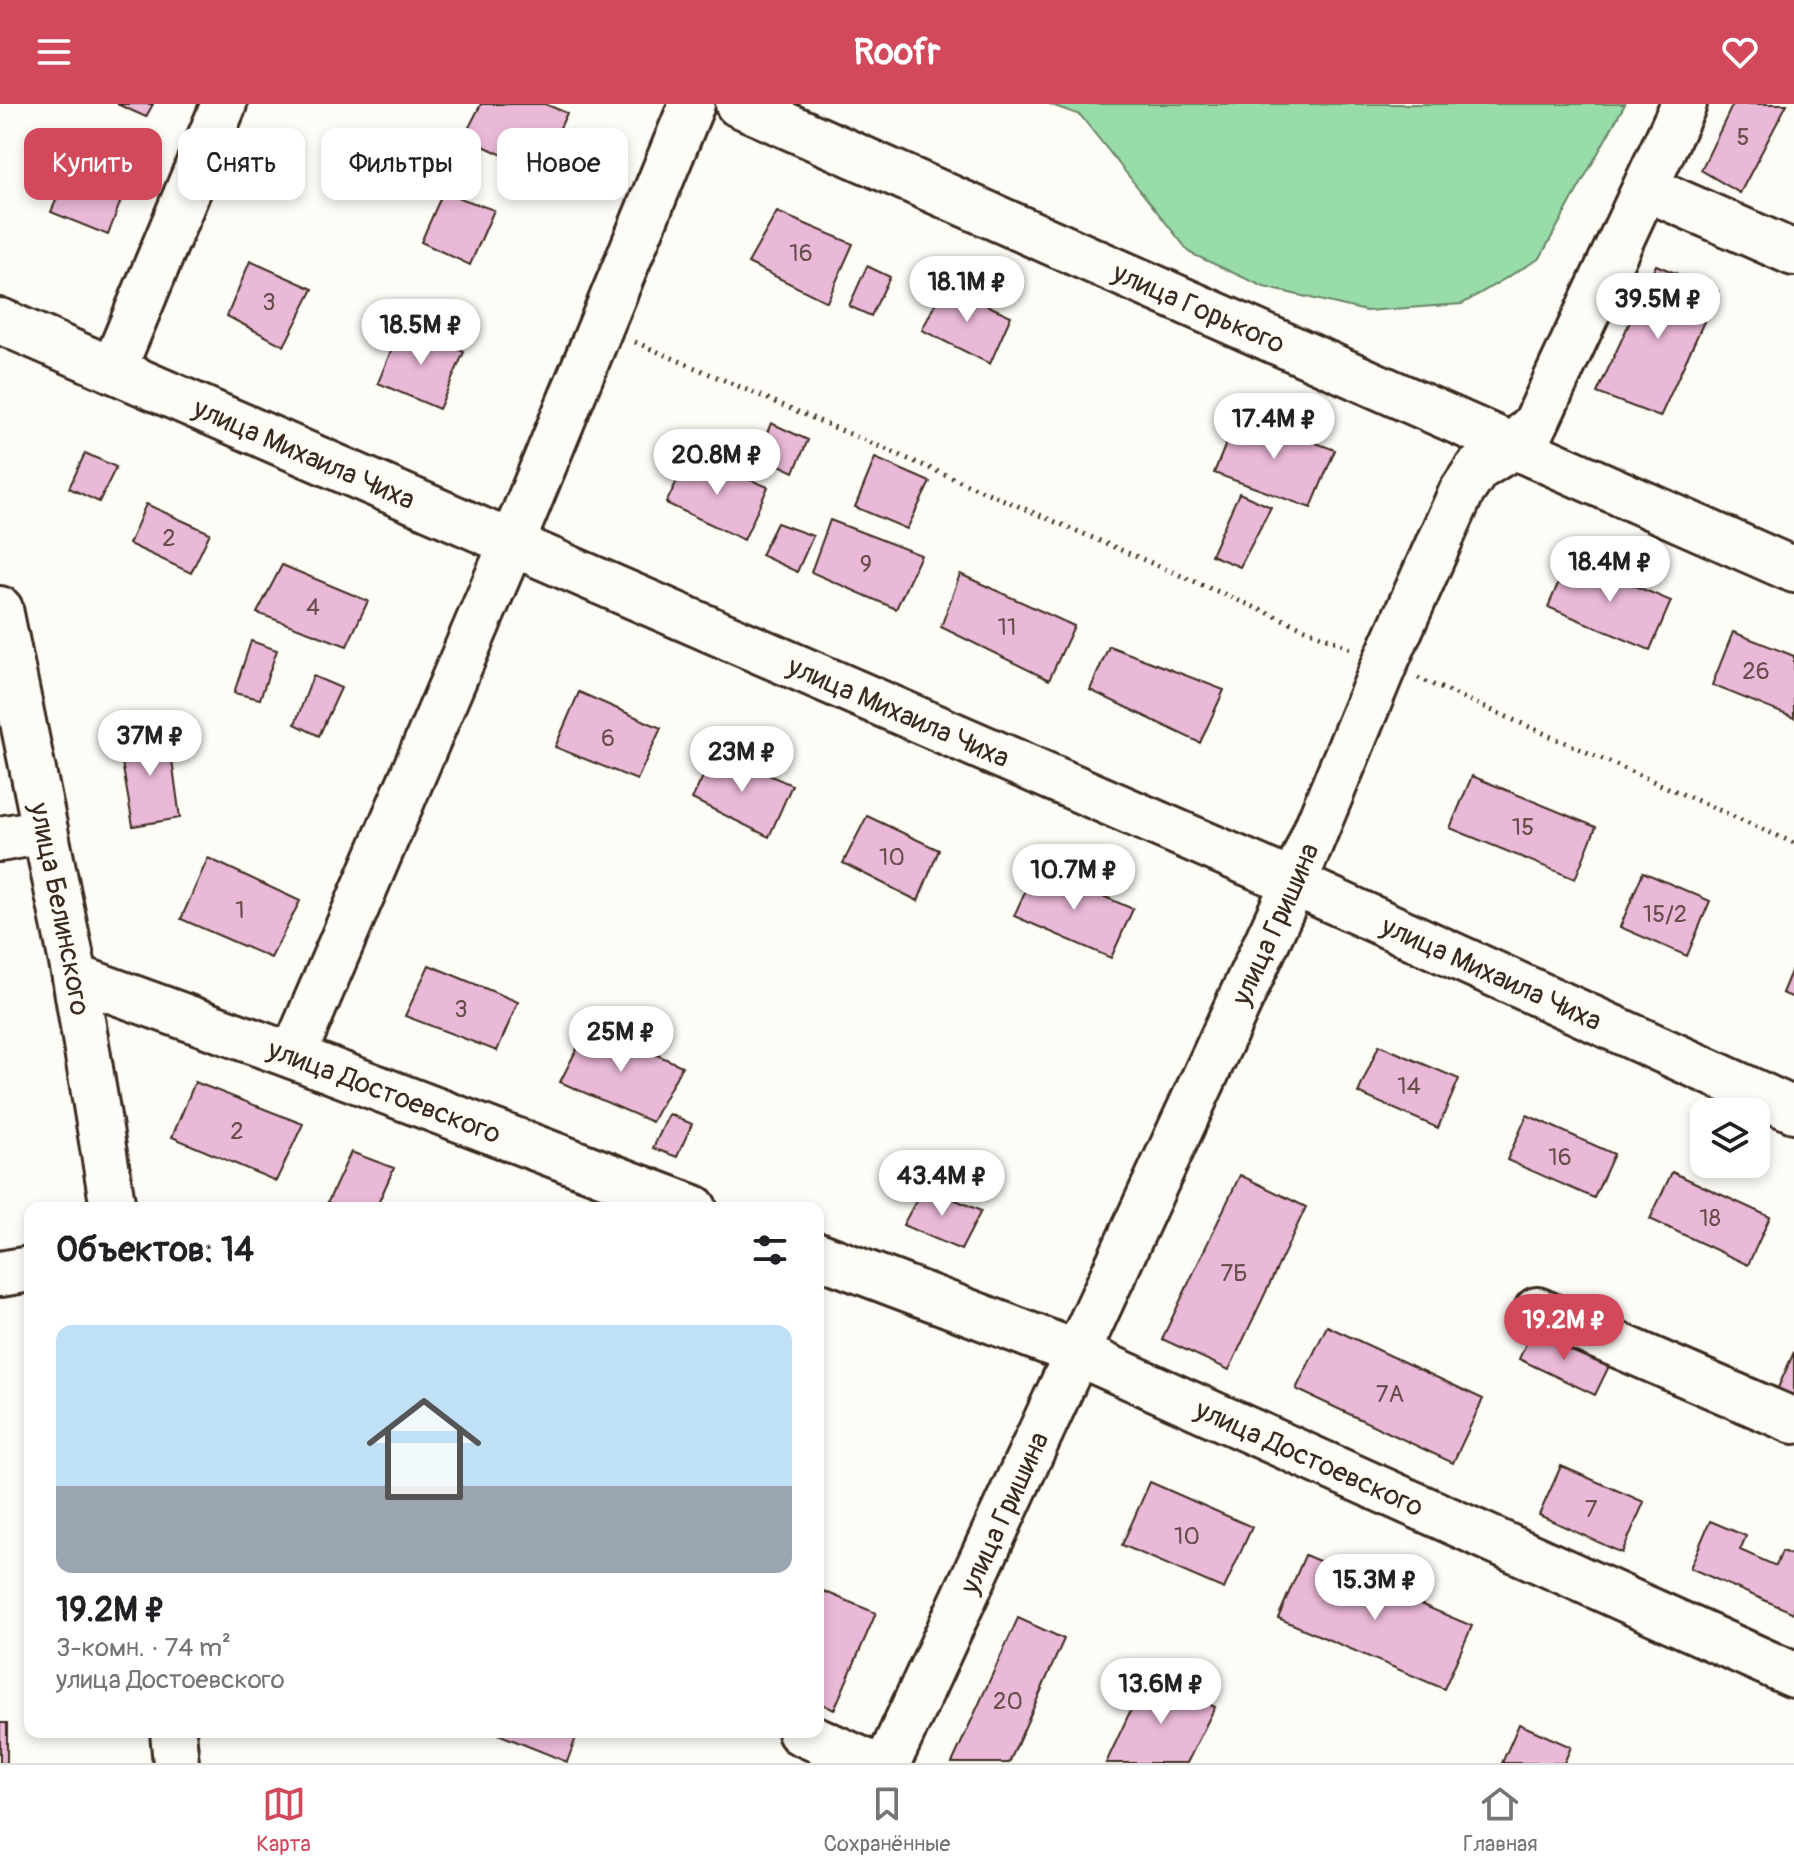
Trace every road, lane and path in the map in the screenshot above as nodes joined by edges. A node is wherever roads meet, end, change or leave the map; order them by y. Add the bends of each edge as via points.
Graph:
1 (224, 104) edge
2 (692, 104) edge
3 (738, 104) edge
4 (1684, 104) edge
5 (1646, 188) junction
6 (1794, 253) edge
7 (0, 321) edge
8 (601, 328) junction
9 (113, 370) junction
10 (1512, 447) junction
11 (512, 543) junction
12 (1794, 570) edge
13 (0, 609) edge
14 (1385, 663) junction
15 (45, 831) junction
16 (0, 839) edge
17 (1794, 843) edge
18 (1294, 883) junction
19 (75, 977) junction
20 (293, 1056) junction
21 (1794, 1110) edge
22 (112, 1202) edge
23 (678, 1202) edge
24 (824, 1257) edge
25 (24, 1270) edge
26 (0, 1274) edge
27 (1537, 1310) dead end
28 (1077, 1353) junction
29 (1794, 1421) edge
30 (1794, 1675) edge
31 (174, 1738) edge
32 (813, 1738) edge
33 (176, 1763) edge
34 (869, 1763) edge
35 (888, 1763) edge

1 - 9 street
2 - 8 street
3 - 10 street, улица Горького
4 - 5 street, улица Гришина
5 - 6 street
5 - 10 street, улица Гришина via 1536,423
7 - 9 street, улица Михаила Чиха
8 - 11 street
8 - 14 path
9 - 11 street, улица Михаила Чиха
10 - 12 street, улица Горького
10 - 14 street, улица Гришина via 1477,469 1461,493
11 - 18 street, улица Михаила Чиха
11 - 20 street
13 - 15 street, улица Белинского
14 - 17 path
14 - 18 street, улица Гришина
15 - 16 street
15 - 19 street, улица Белинского
18 - 21 street, улица Михаила Чиха
18 - 28 street, улица Гришина
19 - 20 street, улица Достоевского
19 - 22 street, улица Белинского
20 - 23 street, улица Достоевского
24 - 28 street, улица Достоевского
25 - 26 street
27 - 29 street
28 - 30 street, улица Достоевского
28 - 35 street, улица Гришина
31 - 33 street
32 - 34 street

